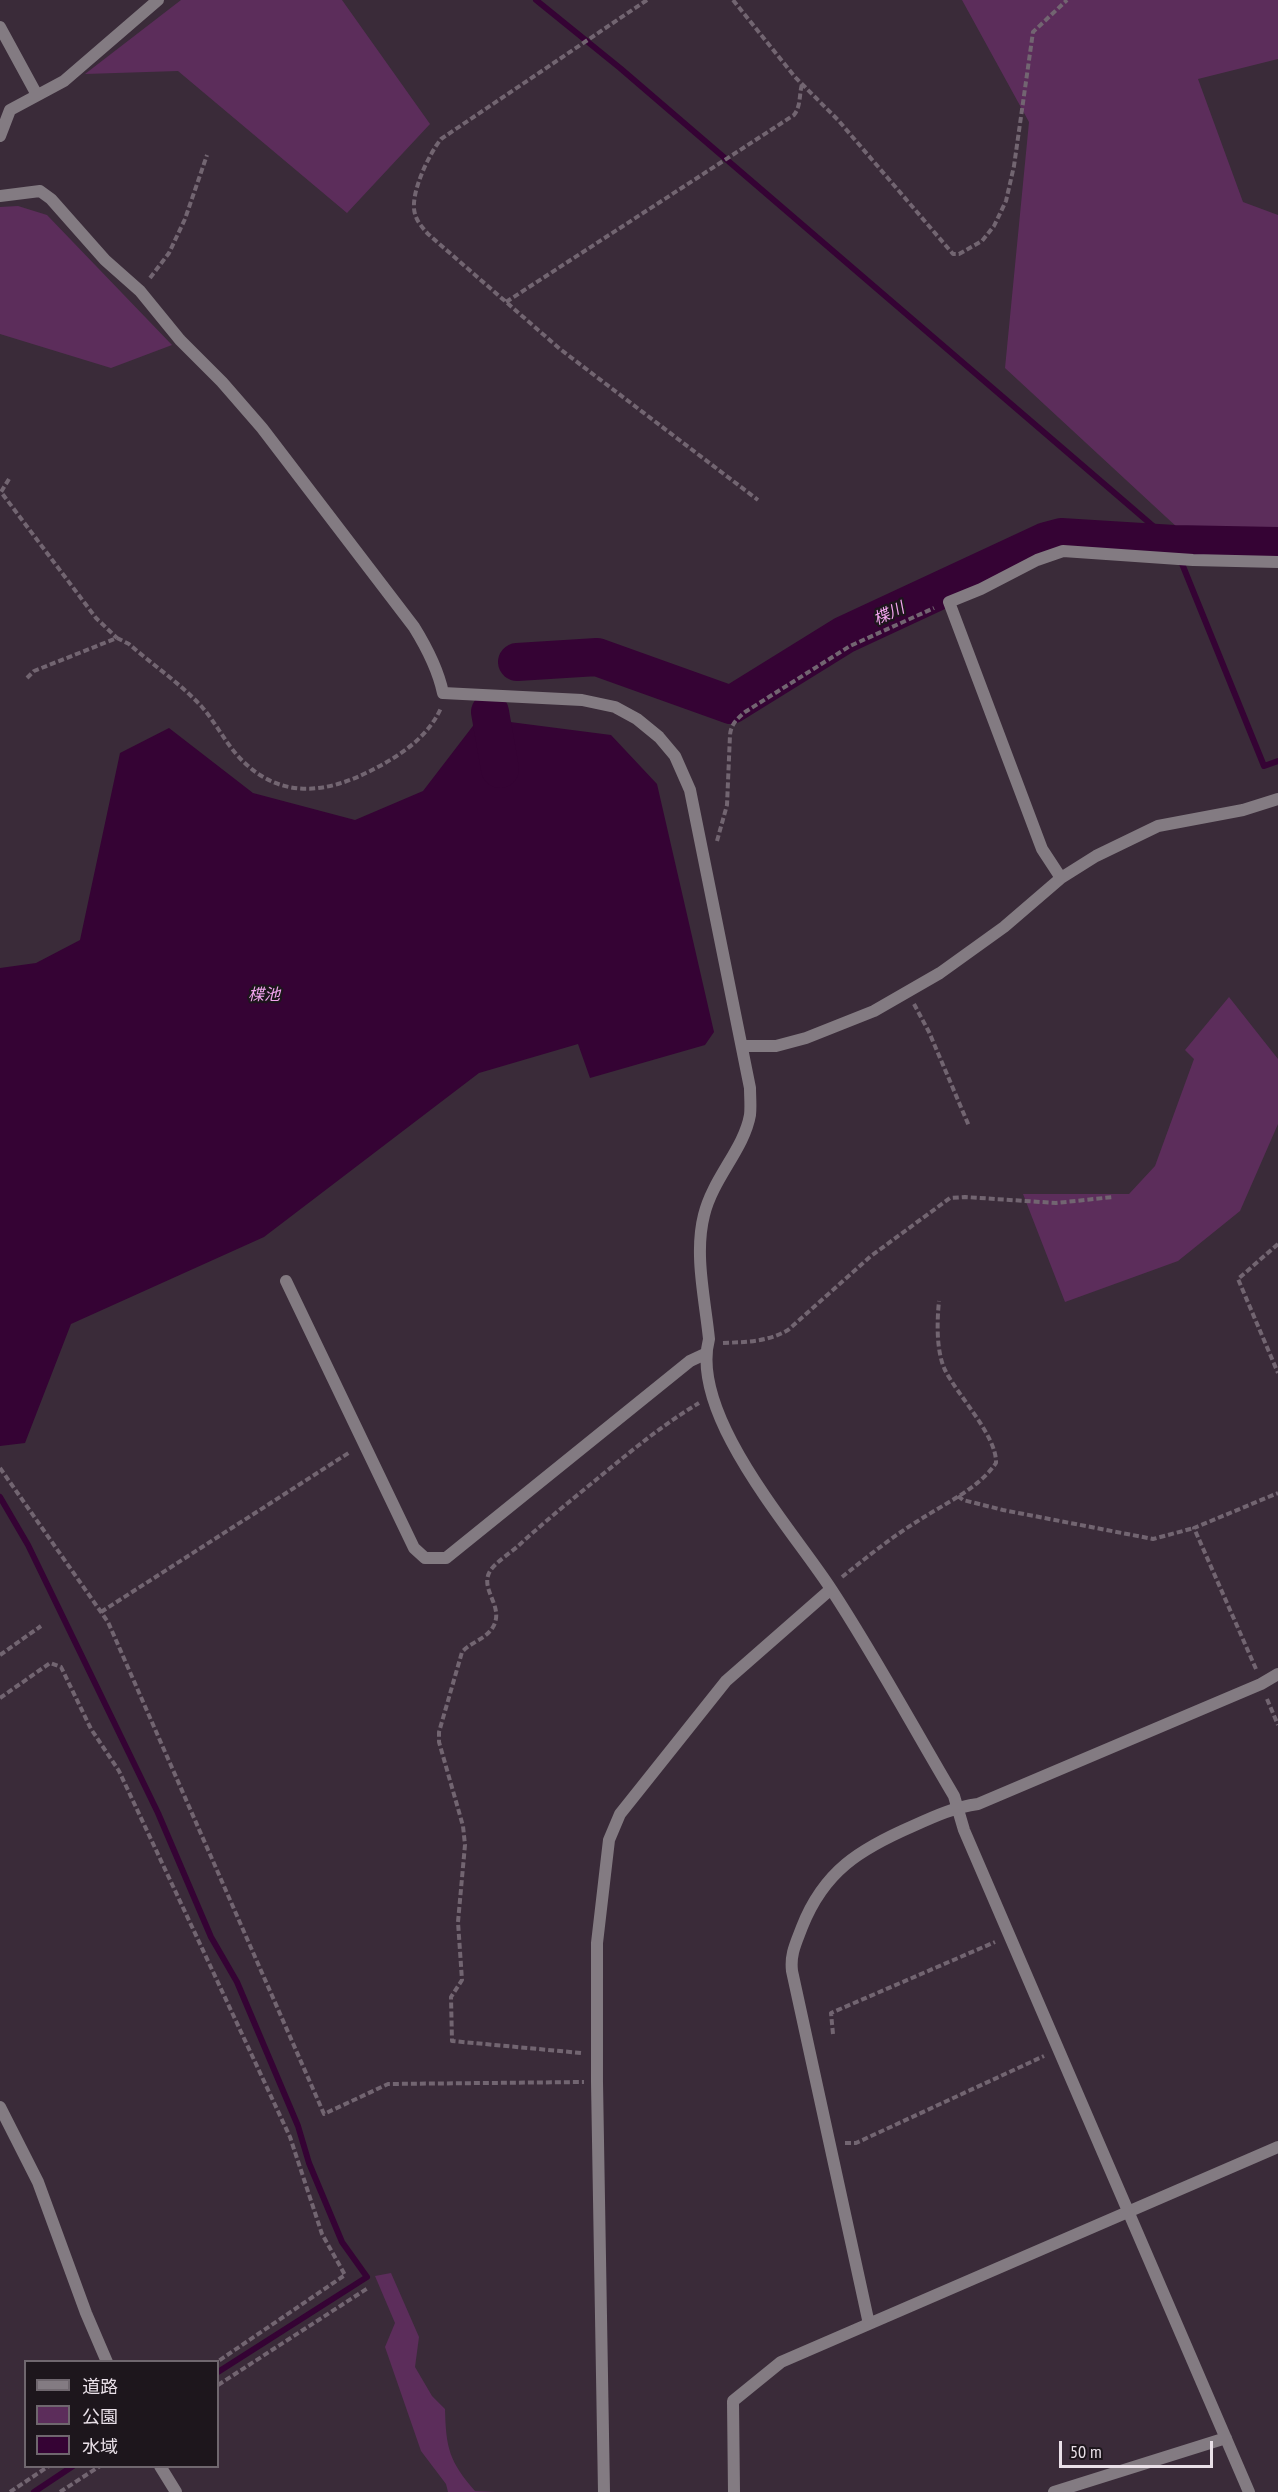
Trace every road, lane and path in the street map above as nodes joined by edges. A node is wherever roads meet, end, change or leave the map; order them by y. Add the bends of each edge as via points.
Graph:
1 (158, 0) edge
2 (647, 0) edge
3 (733, 0) edge
4 (1067, 0) edge
5 (1, 30) edge
6 (802, 84) junction
7 (37, 95) junction
8 (0, 136) edge
9 (207, 155) dead end
10 (0, 195) edge
11 (140, 291) junction
12 (506, 302) junction
13 (9, 479) dead end
14 (758, 500) dead end
15 (1278, 562) edge
16 (949, 602) junction
17 (117, 638) junction
18 (27, 678) dead end
19 (443, 693) junction
20 (1278, 799) edge
21 (706, 861) junction
22 (1061, 878) junction
23 (907, 992) junction
24 (742, 1046) junction
25 (969, 1126) dead end
26 (1113, 1197) dead end
27 (1278, 1244) edge
28 (286, 1281) dead end
29 (939, 1301) dead end
30 (706, 1349) junction
31 (1278, 1373) edge
32 (713, 1395) junction
33 (365, 1443) junction
34 (0, 1468) edge
35 (1278, 1493) edge
36 (958, 1496) junction
37 (1194, 1528) junction
38 (831, 1589) junction
39 (101, 1612) junction
40 (41, 1626) dead end
41 (0, 1655) edge
42 (1278, 1674) edge
43 (1260, 1684) junction
44 (0, 1698) edge
45 (1278, 1725) edge
46 (957, 1807) junction
47 (1010, 1936) junction
48 (833, 2034) dead end
49 (1058, 2049) junction
50 (597, 2053) junction
51 (597, 2082) junction
52 (0, 2110) edge
53 (830, 2145) junction
54 (1278, 2147) edge
55 (1127, 2212) junction
56 (368, 2288) dead end
57 (868, 2324) junction
58 (107, 2360) edge
59 (218, 2360) edge
60 (219, 2384) edge
61 (1226, 2438) junction
62 (46, 2468) edge
63 (97, 2468) edge
64 (161, 2468) edge
65 (9, 2492) edge
66 (60, 2492) edge
67 (176, 2492) edge
68 (604, 2492) edge
69 (734, 2492) edge
70 (1054, 2492) edge
71 (1249, 2492) edge

1 - 7 street via 64,81
2 - 12 path via 441,139 429,155 413,201 417,220
3 - 6 path
4 - 6 path via 1033,32 1006,201 982,241 959,254 953,254 838,120
5 - 7 street
6 - 12 path via 799,108 794,115
7 - 8 street via 10,110
9 - 11 path via 186,219 169,253
10 - 11 street via 40,191
11 - 19 street via 262,428 400,608 430,654
12 - 14 path
13 - 17 path via 1,492 96,618
15 - 16 street via 1063,551
16 - 21 path via 850,646 735,721 730,735 727,805 712,856
16 - 22 street via 1042,849
17 - 18 path via 34,671
17 - 19 path via 199,705 253,770 276,785 289,788 323,788 367,773 395,758 429,728 440,710
19 - 21 street via 582,700 615,707 637,719 675,756 690,790
20 - 22 street via 1243,810 1158,826
21 - 24 street
22 - 23 street via 1004,927
23 - 24 street via 874,1011 806,1038 777,1046
23 - 25 path via 929,1032
24 - 30 street via 750,1088 750,1115 743,1139 717,1180 699,1243
26 - 30 path via 1056,1203 950,1198 871,1256 788,1330 774,1338
27 - 31 path via 1238,1279
28 - 33 street
29 - 36 path via 939,1337 945,1369 996,1456 991,1472
30 - 32 street
30 - 33 street via 446,1558 425,1558 414,1548
32 - 38 street via 730,1441 747,1471
32 - 50 path via 666,1422 490,1570 487,1585 497,1618 484,1636 462,1652 439,1732 465,1845 458,1922 462,1980 451,1996 452,2041
33 - 39 path
34 - 39 path
35 - 37 path
36 - 37 path via 1003,1510 1153,1539
36 - 38 path via 873,1553
37 - 43 path
38 - 46 street
38 - 50 street via 726,1681 620,1814 609,1840 597,1942
39 - 51 path via 324,2114 388,2084
40 - 41 path
42 - 43 street
43 - 45 path
43 - 46 street via 978,1804
44 - 59 path via 50,1663 61,1667 91,1729 119,1771 201,1946 290,2137 322,2234 345,2275
46 - 47 street
46 - 53 street via 878,1842 837,1870 819,1892 791,1956
47 - 48 path via 831,2013
47 - 49 street
49 - 53 path via 856,2143
49 - 55 street
50 - 51 street
51 - 68 street
52 - 58 street via 38,2182
53 - 57 street
54 - 55 street
55 - 57 street
55 - 61 street
56 - 60 path
57 - 69 street via 781,2362 732,2401
61 - 70 street
61 - 71 street
62 - 65 path
63 - 66 path
64 - 67 street

